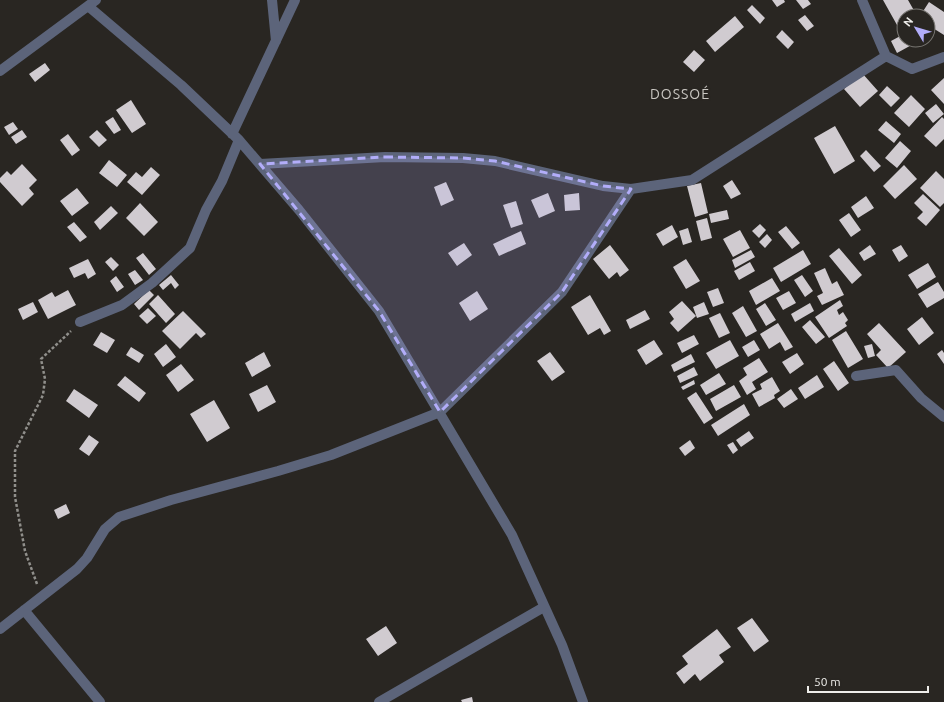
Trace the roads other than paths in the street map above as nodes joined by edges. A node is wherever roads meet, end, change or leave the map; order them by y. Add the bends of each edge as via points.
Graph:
1 (272, 0) edge
2 (295, 0) edge
3 (862, 0) edge
4 (92, 3) edge
5 (276, 41) junction
6 (886, 56) junction
7 (944, 57) edge
8 (0, 71) edge
9 (235, 137) junction
10 (260, 164) junction
11 (632, 189) junction
12 (80, 322) road end
13 (856, 376) dead end
14 (440, 412) junction
15 (944, 417) edge
16 (544, 607) junction
17 (24, 610) junction
18 (0, 629) edge
19 (100, 702) edge
20 (379, 702) edge
21 (583, 702) edge

1 - 5 street
2 - 5 street
3 - 6 street
4 - 8 street
4 - 9 street
5 - 9 street
6 - 7 street via 912,69
6 - 11 street via 692,180
9 - 10 street
9 - 12 street via 222,181 190,248 152,283 122,305
10 - 11 street via 385,156 463,158 495,161 603,186
10 - 14 street via 379,311
11 - 14 street via 562,292
13 - 15 street via 896,370 921,398
14 - 16 street via 512,536
14 - 17 street via 332,455 171,500 119,518 104,529 77,570
16 - 20 street
16 - 21 street via 562,645
17 - 18 street
17 - 19 street

